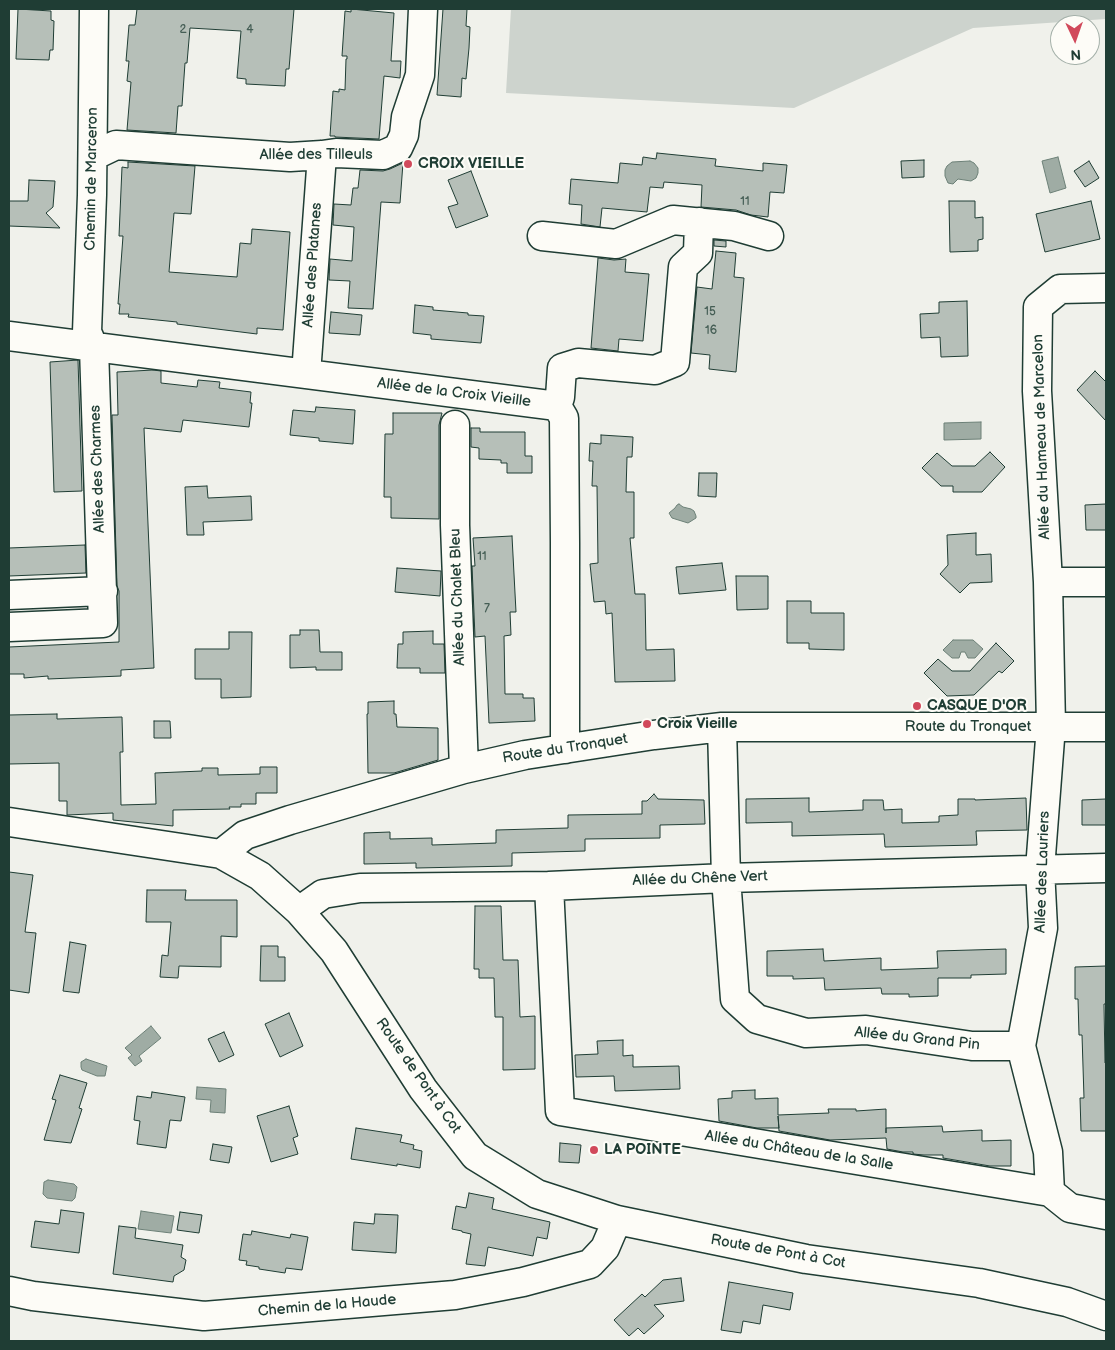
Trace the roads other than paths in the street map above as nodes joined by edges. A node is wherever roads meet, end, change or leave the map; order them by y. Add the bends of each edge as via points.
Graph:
1 (94, 9) edge
2 (424, 9) edge
3 (322, 155) junction
4 (93, 156) junction
5 (699, 222) junction
6 (542, 236) dead end
7 (769, 236) dead end
8 (1106, 288) edge
9 (9, 336) edge
10 (94, 348) junction
11 (306, 374) junction
12 (556, 406) junction
13 (455, 425) dead end
14 (1048, 582) junction
15 (1106, 582) edge
16 (103, 591) junction
17 (9, 595) edge
18 (9, 627) edge
19 (722, 726) junction
20 (1051, 726) junction
21 (1106, 727) edge
22 (565, 749) junction
23 (464, 769) junction
24 (9, 822) edge
25 (221, 854) junction
26 (1106, 868) edge
27 (1040, 869) junction
28 (726, 878) junction
29 (549, 886) junction
30 (300, 911) junction
31 (1021, 1046) junction
32 (1050, 1192) junction
33 (1106, 1215) edge
34 (617, 1220) junction
35 (9, 1291) edge
36 (1106, 1316) edge

1 - 4 street, Chemin de Marceron
2 - 3 street, Allée des Tilleuls via 420,76 398,148 383,155 336,152
3 - 4 street, Allée des Tilleuls via 290,157 116,145
3 - 11 street, Allée des Platanes
4 - 10 street, Chemin de Marceron via 87,332
5 - 6 street via 673,220 616,244
5 - 7 street via 734,226
5 - 12 street via 698,253 683,267 675,362 655,370 578,363 562,368 560,397
8 - 14 street, Allée du Hameau de Marcelon via 1060,288 1038,308 1037,391
9 - 10 street, Allée de la Croix Vieille
10 - 11 street, Allée de la Croix Vieille
10 - 16 street, Allée des Charmes
11 - 12 street, Allée de la Croix Vieille
12 - 22 street via 564,418
13 - 23 street, Allée du Chalet Bleu
14 - 15 street
14 - 20 street, Allée du Hameau de Marcelon
16 - 17 street
16 - 18 street, Allée des Charmes via 103,623
19 - 20 street, Route du Tronquet
19 - 22 street, Route du Tronquet
19 - 28 street, Allée du Grand Pin
20 - 21 street, Route du Tronquet
20 - 27 street, Allée des Lauriers
22 - 23 street, Route du Tronquet
23 - 25 street, Route du Tronquet via 245,835
24 - 25 street, Route de Pont à Cot
25 - 30 street, Route de Pont à Cot via 260,876
26 - 27 street, Allée du Chêne Vert
27 - 28 street, Allée du Chêne Vert
27 - 31 street, Allée des Lauriers via 1043,928
28 - 29 street, Allée du Chêne Vert
28 - 31 street, Allée du Grand Pin via 735,999 757,1019 806,1034 866,1030 972,1046
29 - 30 street, Allée du Chêne Vert via 360,888 322,894
29 - 32 street, Allée du Château de la Salle via 560,1111
30 - 34 street, Route de Pont à Cot via 334,951 423,1089 475,1156 537,1194
31 - 32 street, Allée des Lauriers via 1048,1152
32 - 33 street, Allée du Château de la Salle via 1070,1208
34 - 35 street, Chemin de la Haude via 605,1248 590,1264 523,1282 454,1295 204,1316
34 - 36 street, Route de Pont à Cot via 806,1259 979,1283 1067,1302

